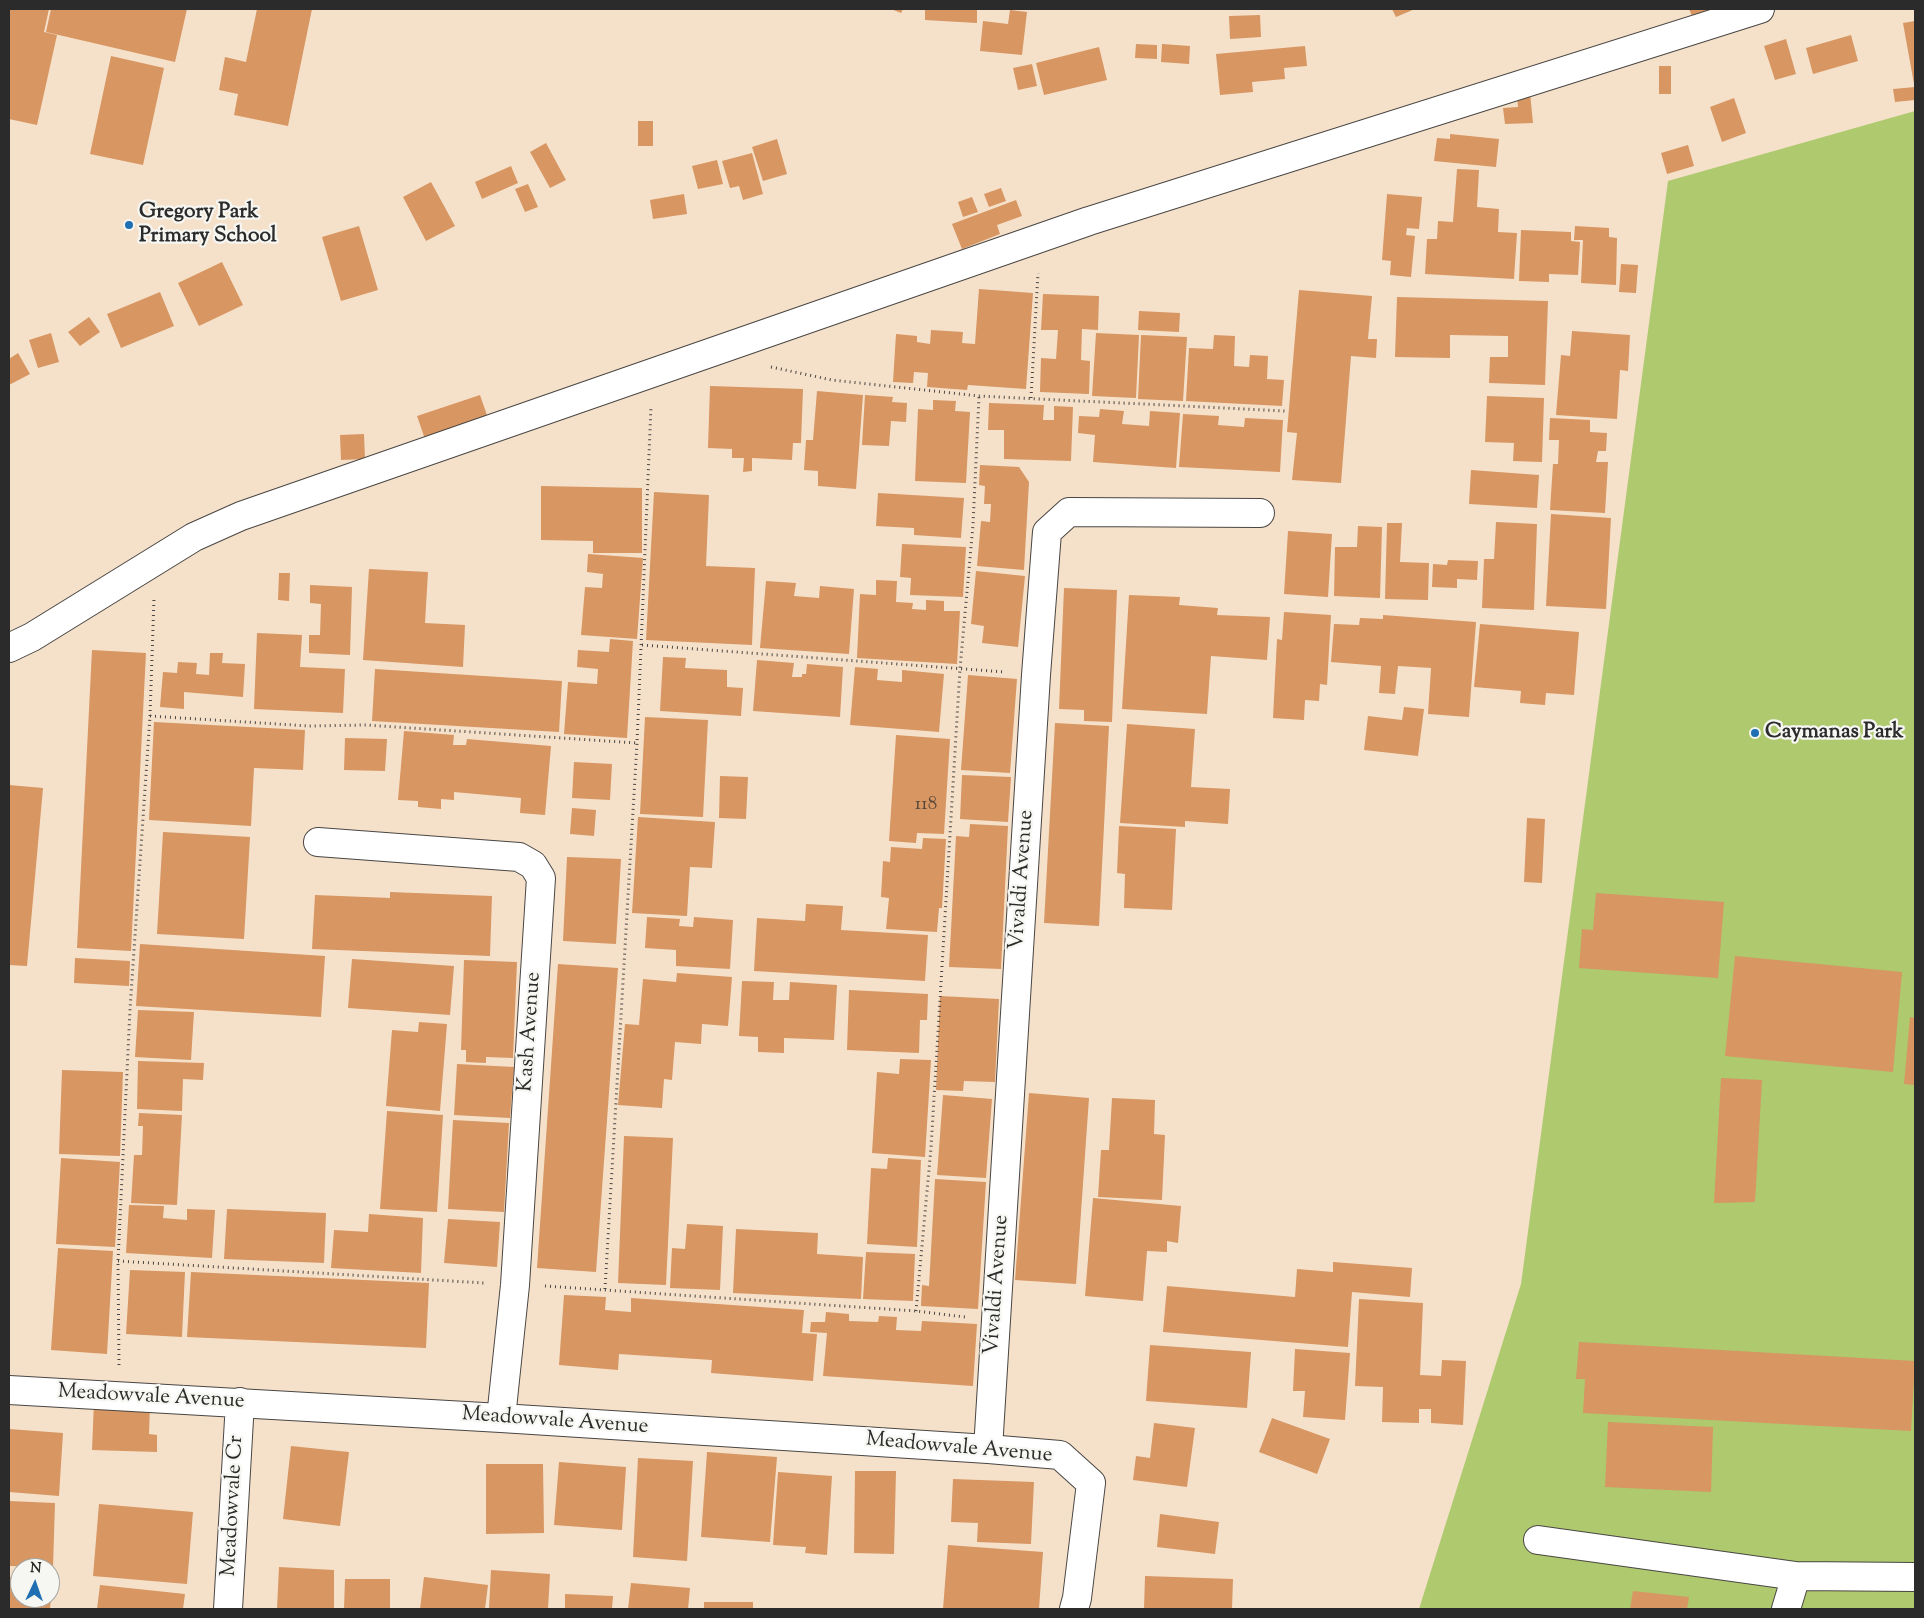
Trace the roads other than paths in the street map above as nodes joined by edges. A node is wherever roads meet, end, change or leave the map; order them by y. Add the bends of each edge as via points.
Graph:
1 (1760, 9) edge
2 (1260, 513) dead end
3 (9, 648) edge
4 (318, 842) dead end
5 (9, 1390) edge
6 (240, 1402) junction
7 (501, 1418) junction
8 (988, 1449) junction
9 (1538, 1540) dead end
10 (1796, 1576) junction
11 (1915, 1577) edge
12 (228, 1609) edge
13 (1074, 1609) edge
14 (1786, 1609) edge

1 - 3 street via 1041,238 241,516 194,536 32,637
2 - 8 street, Vivaldi Avenue via 1069,512 1047,532
4 - 7 street, Kash Avenue via 519,857 533,865 541,878 515,1285
5 - 6 street, Meadowvale Avenue
6 - 7 street, Meadowvale Avenue
6 - 12 street, Meadowvale Cr
7 - 8 street, Meadowvale Avenue
8 - 13 street, Meadowvale Avenue via 1060,1455 1091,1482
9 - 10 street
10 - 11 street
10 - 14 street

